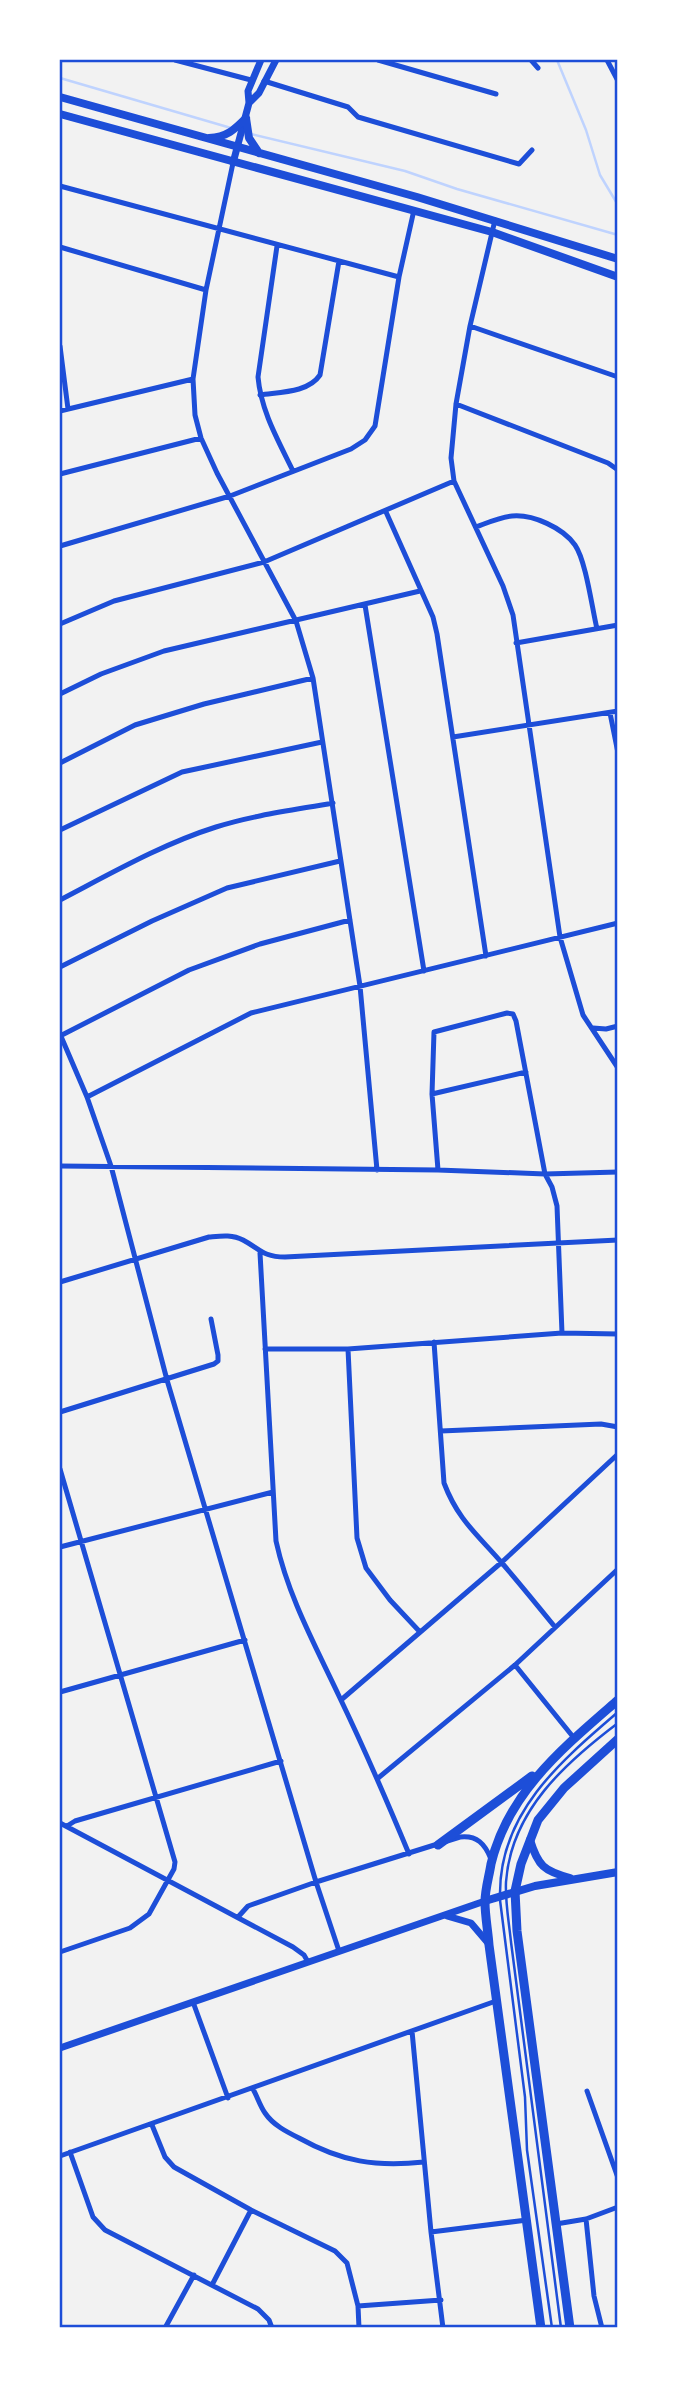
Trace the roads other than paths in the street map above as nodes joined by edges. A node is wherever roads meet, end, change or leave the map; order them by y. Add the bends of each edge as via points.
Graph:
1 (178, 60) edge
2 (261, 60) edge
3 (276, 60) edge
4 (378, 60) edge
5 (531, 60) edge
6 (607, 60) edge
7 (538, 68) dead end
8 (251, 80) junction
9 (264, 81) junction
10 (618, 82) edge
11 (496, 94) dead end
12 (60, 97) edge
13 (250, 103) junction
14 (60, 114) edge
15 (246, 118) joint
16 (241, 132) junction
17 (203, 138) junction
18 (236, 148) junction
19 (532, 150) dead end
20 (261, 155) junction
21 (233, 163) junction
22 (60, 186) edge
23 (414, 210) junction
24 (495, 220) junction
25 (218, 230) junction
26 (492, 232) junction
27 (277, 246) junction
28 (60, 248) edge
29 (618, 259) edge
30 (339, 261) junction
31 (399, 277) junction
32 (618, 277) edge
33 (206, 290) junction
34 (470, 326) junction
35 (60, 346) edge
36 (618, 377) edge
37 (193, 379) junction
38 (260, 395) junction
39 (456, 404) junction
40 (68, 409) junction
41 (60, 411) edge
42 (201, 438) junction
43 (618, 470) edge
44 (293, 471) junction
45 (60, 474) edge
46 (454, 481) junction
47 (230, 496) junction
48 (386, 512) junction
49 (476, 527) junction
50 (60, 546) edge
51 (264, 562) junction
52 (420, 591) junction
53 (365, 605) junction
54 (296, 621) junction
55 (60, 624) edge
56 (618, 625) edge
57 (597, 629) junction
58 (516, 643) junction
59 (313, 678) junction
60 (60, 694) edge
61 (618, 711) edge
62 (610, 713) junction
63 (528, 725) junction
64 (453, 737) junction
65 (322, 742) junction
66 (618, 753) edge
67 (60, 763) edge
68 (333, 803) junction
69 (60, 830) edge
70 (340, 861) junction
71 (60, 900) edge
72 (350, 920) junction
73 (618, 923) edge
74 (560, 937) junction
75 (486, 956) junction
76 (60, 967) edge
77 (424, 971) junction
78 (360, 986) junction
79 (618, 1026) edge
80 (593, 1028) junction
81 (60, 1035) edge
82 (618, 1068) edge
83 (526, 1072) junction
84 (432, 1094) junction
85 (87, 1097) junction
86 (60, 1166) edge
87 (111, 1167) junction
88 (377, 1170) junction
89 (438, 1170) junction
90 (618, 1172) edge
91 (545, 1174) junction
92 (618, 1240) edge
93 (559, 1243) junction
94 (260, 1253) junction
95 (133, 1259) junction
96 (60, 1282) edge
97 (211, 1319) dead end
98 (562, 1333) junction
99 (618, 1334) edge
100 (434, 1342) junction
101 (265, 1349) junction
102 (348, 1349) junction
103 (167, 1380) junction
104 (60, 1412) edge
105 (618, 1427) edge
106 (441, 1432) junction
107 (618, 1454) edge
108 (60, 1469) edge
109 (273, 1492) junction
110 (206, 1510) junction
111 (80, 1541) junction
112 (60, 1547) edge
113 (502, 1562) junction
114 (618, 1569) edge
115 (555, 1627) junction
116 (420, 1632) junction
117 (245, 1640) junction
118 (514, 1665) junction
119 (118, 1675) junction
120 (60, 1692) edge
121 (341, 1700) junction
122 (618, 1700) edge
123 (618, 1712) edge
124 (618, 1723) edge
125 (574, 1738) junction
126 (618, 1739) edge
127 (281, 1761) junction
128 (542, 1769) junction
129 (377, 1779) junction
130 (156, 1797) junction
131 (60, 1823) edge
132 (67, 1826) junction
133 (530, 1840) junction
134 (438, 1845) junction
135 (410, 1854) junction
136 (492, 1862) junction
137 (618, 1872) edge
138 (573, 1878) junction
139 (168, 1880) junction
140 (316, 1882) junction
141 (507, 1894) junction
142 (485, 1901) junction
143 (446, 1916) junction
144 (238, 1917) junction
145 (489, 1945) junction
146 (339, 1951) junction
147 (60, 1952) edge
148 (308, 1962) junction
149 (193, 2001) junction
150 (496, 2001) junction
151 (412, 2031) junction
152 (60, 2048) edge
153 (253, 2089) junction
154 (587, 2091) dead end
155 (228, 2098) junction
156 (152, 2125) junction
157 (70, 2152) junction
158 (60, 2156) edge
159 (424, 2162) junction
160 (618, 2178) edge
161 (618, 2207) edge
162 (251, 2210) junction
163 (586, 2219) junction
164 (527, 2220) junction
165 (556, 2224) junction
166 (430, 2232) junction
167 (194, 2275) junction
168 (212, 2285) junction
169 (440, 2300) junction
170 (358, 2306) junction
171 (165, 2328) edge
172 (271, 2328) edge
173 (359, 2328) edge
174 (443, 2328) edge
175 (541, 2328) edge
176 (552, 2328) edge
177 (561, 2328) edge
178 (570, 2328) edge
179 (602, 2328) edge

1 - 8 street
2 - 8 street
3 - 9 street
4 - 11 street
5 - 7 street
6 - 10 street
8 - 13 street
9 - 13 street
9 - 19 street via 348,107 358,117 519,164
12 - 17 main road
13 - 15 street
14 - 21 main road
15 - 16 main road
16 - 17 main road
16 - 18 street
16 - 20 main road
17 - 18 main road
18 - 20 main road
18 - 21 street
20 - 24 main road
21 - 23 main road
21 - 25 street
22 - 25 street
23 - 26 main road
23 - 31 street
24 - 26 street
24 - 29 main road
25 - 27 street
25 - 33 street
26 - 32 main road
26 - 34 street
27 - 30 street
27 - 38 street via 258,377
28 - 33 street
30 - 31 street
30 - 38 street via 320,375 304,387
31 - 44 street via 375,426 351,449
33 - 37 street
34 - 36 street
34 - 39 street
35 - 40 street
37 - 40 street
37 - 42 street via 194,415
38 - 44 street
39 - 43 street
39 - 46 street via 451,458
40 - 41 street
42 - 45 street
42 - 47 street
44 - 47 street
46 - 48 street
46 - 49 street
47 - 50 street
47 - 51 street
48 - 51 street
48 - 52 street
49 - 57 street via 514,516 538,520 575,544
49 - 58 street via 513,615
51 - 54 street
51 - 55 street via 114,601
52 - 53 street
52 - 64 street via 438,634
53 - 54 street
53 - 77 street
54 - 59 street
54 - 60 street via 164,651
56 - 57 street
57 - 58 street
58 - 63 street
59 - 65 street
59 - 67 street via 135,725
61 - 62 street
62 - 63 street
62 - 66 street
63 - 64 street
63 - 74 street
64 - 75 street
65 - 68 street
65 - 69 street via 182,772
68 - 70 street
68 - 71 street via 216,827 169,845
70 - 72 street
70 - 76 street via 227,888
72 - 78 street
72 - 81 street via 260,944 189,970
73 - 74 street
74 - 75 street
74 - 80 street via 577,1000
75 - 77 street
77 - 78 street
78 - 85 street via 251,1013
78 - 88 street
79 - 80 street
80 - 82 street
81 - 85 street
83 - 84 street
83 - 84 street via 513,1014 507,1013 434,1032
83 - 91 street
84 - 89 street
85 - 87 street
86 - 87 street
87 - 88 street
87 - 95 street
88 - 89 street
89 - 91 street
90 - 91 street
91 - 93 street via 557,1206
92 - 93 street
93 - 94 street via 290,1257
93 - 98 street
94 - 95 street via 242,1239 229,1236 209,1237
94 - 101 street
95 - 96 street
95 - 103 street
97 - 103 street via 218,1361
98 - 99 street
98 - 100 street
100 - 102 street
100 - 106 street
101 - 102 street
101 - 109 street
102 - 116 street via 357,1538 366,1568
103 - 104 street
103 - 110 street
105 - 106 street
106 - 113 street via 444,1483 451,1503
107 - 113 street
108 - 111 street
109 - 110 street
109 - 121 street via 282,1567
110 - 111 street
110 - 117 street
111 - 112 street
111 - 119 street
113 - 115 street
113 - 116 street
114 - 115 street
115 - 118 street
116 - 121 street
117 - 119 street
117 - 127 street
118 - 125 street
118 - 129 street
119 - 120 street
119 - 130 street
121 - 129 street
122 - 125 main road
123 - 141 lane via 562,1760 531,1798 509,1840 500,1879
124 - 141 lane via 568,1763 529,1812 507,1873
125 - 128 main road
126 - 133 main road via 564,1788 538,1820
127 - 130 street
127 - 140 street
128 - 134 main road
128 - 136 main road via 509,1815
129 - 135 street
130 - 132 street
130 - 139 street via 175,1862
131 - 132 street
132 - 139 street
133 - 138 main road via 542,1866
133 - 141 main road
134 - 135 street
134 - 136 street via 474,1837
135 - 140 street
136 - 142 main road
137 - 138 main road
138 - 141 main road
139 - 144 street
139 - 147 street via 149,1914 130,1928
140 - 144 street via 248,1906
140 - 146 street
141 - 142 main road
141 - 165 main road via 517,1931
141 - 176 lane via 527,2150
141 - 177 lane
142 - 143 street
142 - 145 main road
143 - 145 street via 471,1923
143 - 146 street
144 - 148 street via 298,1951
145 - 150 main road
146 - 148 street
148 - 149 street
149 - 152 street
149 - 155 street
150 - 151 street
150 - 164 main road
151 - 153 street
151 - 159 street
153 - 155 street
153 - 159 street via 278,2127 334,2155 366,2164
154 - 160 street
155 - 156 street
156 - 157 street
156 - 162 street via 174,2167
157 - 158 street
157 - 167 street via 98,2224
159 - 166 street
161 - 163 street
162 - 168 street
162 - 170 street via 335,2251 347,2263
163 - 165 street
163 - 179 street
164 - 166 street
164 - 175 main road
165 - 178 main road
166 - 169 street
167 - 168 street
167 - 171 street
168 - 172 street via 258,2309
169 - 170 street
169 - 174 street
170 - 173 street

